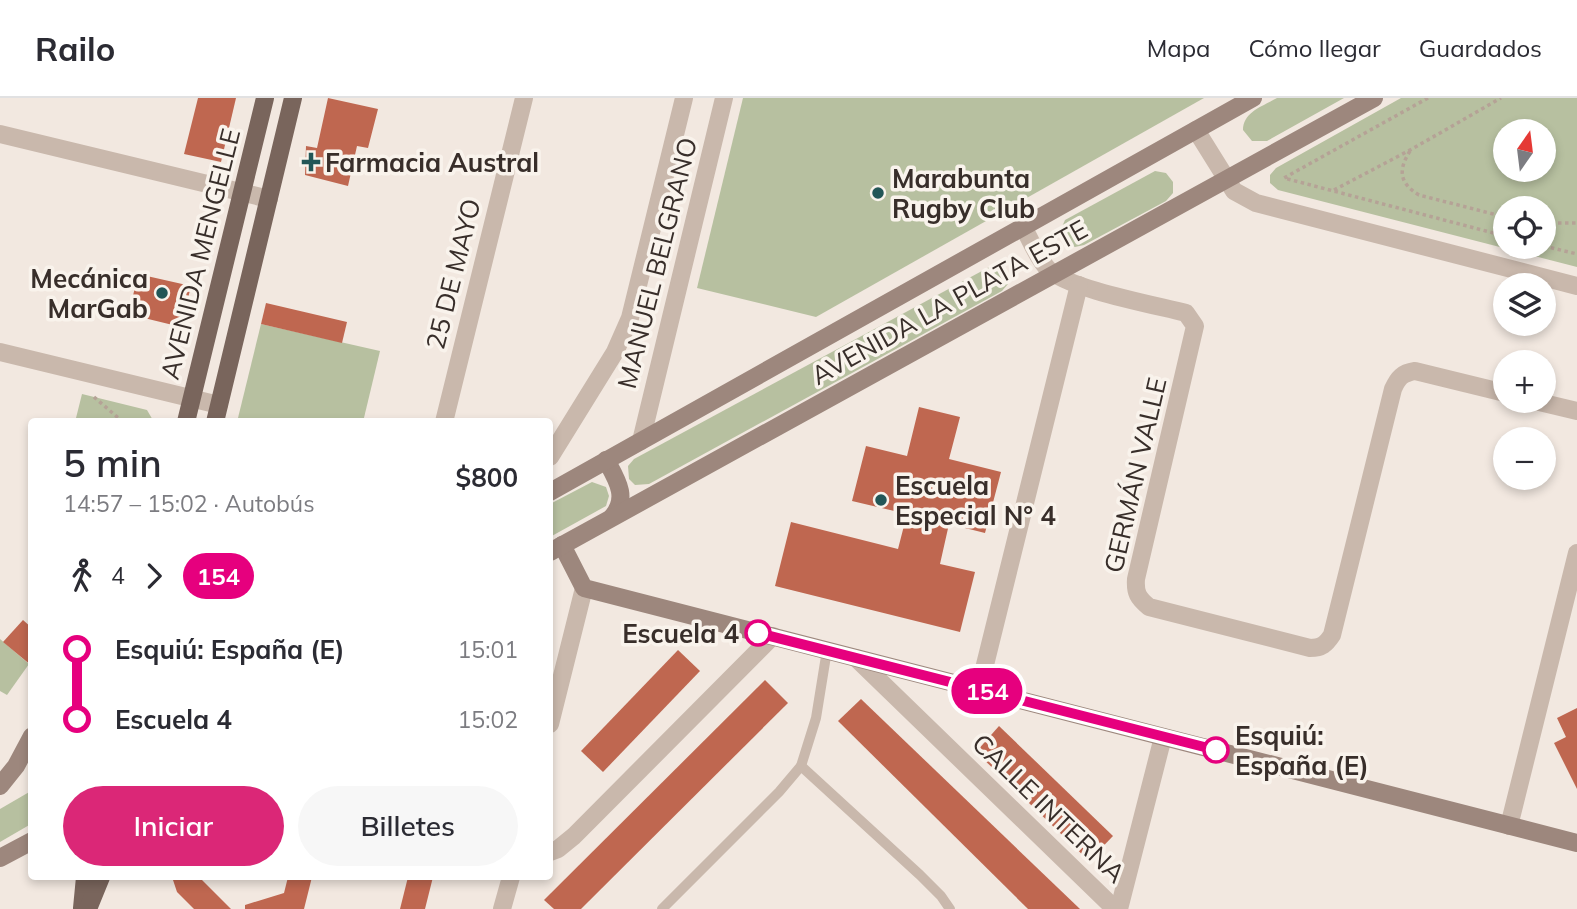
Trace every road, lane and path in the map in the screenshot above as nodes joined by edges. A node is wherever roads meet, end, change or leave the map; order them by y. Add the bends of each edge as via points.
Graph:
1 (265, 98) edge
2 (293, 98) edge
3 (524, 98) edge
4 (684, 98) edge
5 (724, 98) edge
6 (1253, 98) edge
7 (1374, 98) edge
8 (1428, 98) edge
9 (1502, 98) edge
10 (1196, 130) junction
11 (0, 134) edge
12 (1412, 149) junction
13 (1226, 181) junction
14 (1332, 191) junction
15 (242, 192) junction
16 (269, 198) junction
17 (1493, 214) edge
18 (1556, 223) edge
19 (1577, 223) edge
20 (1023, 227) junction
21 (1493, 233) edge
22 (1556, 249) edge
23 (1577, 254) edge
24 (1055, 275) junction
25 (1079, 285) junction
26 (1577, 286) edge
27 (0, 352) edge
28 (1493, 390) edge
29 (94, 397) dead end
30 (192, 399) junction
31 (1556, 406) edge
32 (1577, 411) edge
33 (217, 414) edge
34 (118, 418) edge
35 (187, 418) edge
36 (445, 418) edge
37 (641, 441) junction
38 (553, 452) edge
39 (606, 460) junction
40 (553, 490) edge
41 (610, 518) junction
42 (556, 548) edge
43 (1577, 553) edge
44 (584, 588) junction
45 (773, 636) junction
46 (827, 650) junction
47 (856, 658) junction
48 (979, 689) junction
49 (553, 712) edge
50 (1163, 737) junction
51 (28, 743) edge
52 (801, 766) junction
53 (0, 786) edge
54 (1509, 826) junction
55 (28, 843) edge
56 (1577, 843) edge
57 (553, 851) edge
58 (0, 859) edge
59 (85, 880) edge
60 (100, 880) edge
61 (509, 880) edge
62 (82, 909) edge
63 (88, 909) edge
64 (502, 909) edge
65 (662, 909) edge
66 (950, 909) edge
67 (1117, 909) edge

1 - 15 main road, AVENIDA MENGELLE
2 - 16 main road, AVENIDA MENGELLE
3 - 36 street, 25 DE MAYO
4 - 38 street, MANUEL BELGRANO via 630,318 615,352
5 - 37 street, MANUEL BELGRANO
6 - 10 main road, AVENIDA LA PLATA ESTE
7 - 13 main road, AVENIDA LA PLATA ESTE
8 - 14 path via 1284,178
9 - 12 path
10 - 13 street
10 - 20 main road, AVENIDA LA PLATA ESTE
11 - 15 street
12 - 14 path
12 - 17 path via 1402,169 1408,189
13 - 24 main road, AVENIDA LA PLATA ESTE
13 - 26 street via 1256,203
14 - 21 path
15 - 16 street
15 - 30 main road, AVENIDA MENGELLE
16 - 33 main road, AVENIDA MENGELLE
18 - 19 path
20 - 24 street
20 - 37 main road, AVENIDA LA PLATA ESTE
22 - 23 path
24 - 25 street, GERMÁN VALLE
24 - 41 main road, AVENIDA LA PLATA ESTE
25 - 28 street, GERMÁN VALLE via 1186,313 1195,326 1136,579 1139,599 1149,607 1310,648 1326,644 1332,635 1398,379 1415,371
25 - 48 street
27 - 30 street
29 - 34 path
30 - 33 street
30 - 35 main road, AVENIDA MENGELLE
31 - 32 street
37 - 39 main road, AVENIDA LA PLATA ESTE
39 - 40 main road, AVENIDA LA PLATA ESTE
39 - 41 main road via 621,496
41 - 42 main road, AVENIDA LA PLATA ESTE
42 - 44 main road
43 - 54 street
44 - 45 main road
44 - 49 street
45 - 46 main road
45 - 57 street via 575,836
46 - 47 main road
46 - 52 lane via 816,718
47 - 48 main road
47 - 67 street, CALLE INTERNA
48 - 50 main road
50 - 54 main road
50 - 67 street
51 - 53 main road
52 - 65 lane
52 - 66 lane via 920,875
54 - 56 main road
55 - 58 main road
59 - 62 main road
60 - 63 main road
61 - 64 street

